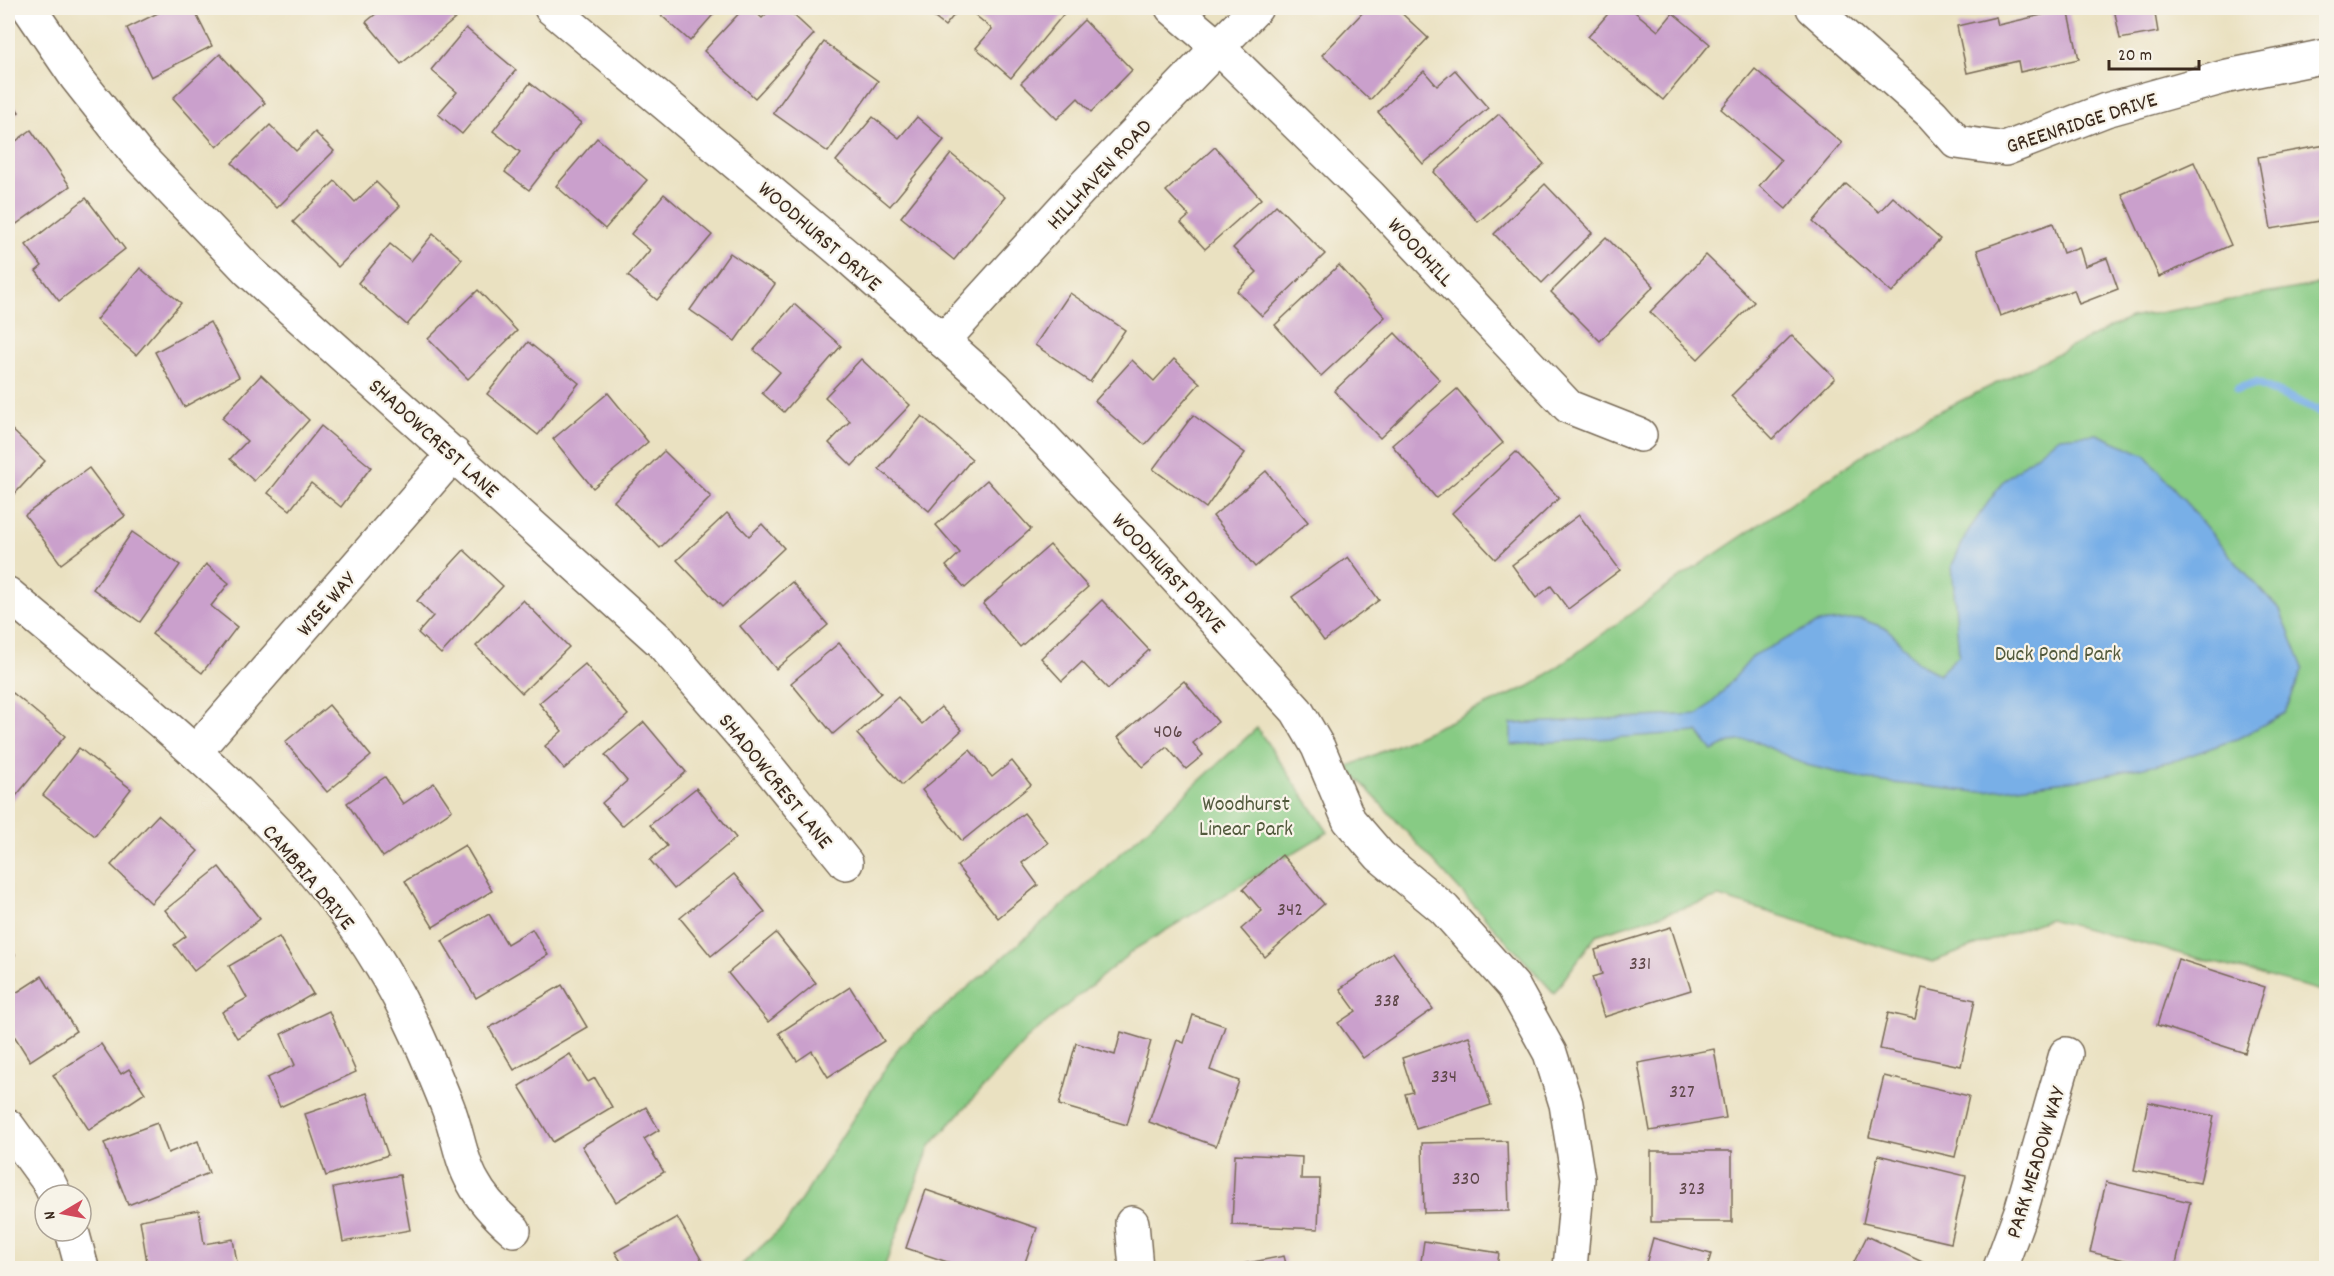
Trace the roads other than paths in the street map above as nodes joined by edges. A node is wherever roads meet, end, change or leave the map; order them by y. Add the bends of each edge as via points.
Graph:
1 (29, 8) edge
2 (551, 8) edge
3 (1172, 8) edge
4 (1256, 8) edge
5 (1813, 8) edge
6 (1217, 46) junction
7 (2326, 56) edge
8 (943, 342) junction
9 (1640, 435) dead end
10 (454, 454) junction
11 (8, 594) edge
12 (195, 752) junction
13 (846, 863) dead end
14 (2066, 1054) dead end
15 (8, 1126) edge
16 (49, 1183) edge
17 (1132, 1223) dead end
18 (514, 1230) dead end
19 (75, 1243) edge
20 (81, 1269) edge
21 (1136, 1269) edge
22 (1570, 1269) edge
23 (2000, 1269) edge

1 - 10 street, SHADOWCREST LANE via 76,77 144,161 249,271
2 - 8 street, WOODHURST DRIVE via 848,257
3 - 6 street, WOODHILL
4 - 6 street, HILLHAVEN ROAD
5 - 7 street, GREENRIDGE DRIVE via 1932,114 1957,142 2005,149 2106,110 2228,76
6 - 8 street, HILLHAVEN ROAD
6 - 9 street, WOODHILL via 1371,196 1569,407
8 - 22 street, WOODHURST DRIVE via 996,387 1297,711 1318,747 1349,820 1380,856 1444,909 1513,986 1550,1053 1566,1104 1578,1179
10 - 12 street, WISE WAY
10 - 13 street, SHADOWCREST LANE via 660,641
11 - 12 street, CAMBRIA DRIVE
12 - 18 street, CAMBRIA DRIVE via 281,837 342,909 381,966 427,1054 472,1181 495,1213
14 - 23 street, PARK MEADOW WAY via 2021,1211
15 - 16 street
17 - 21 street
19 - 20 street

